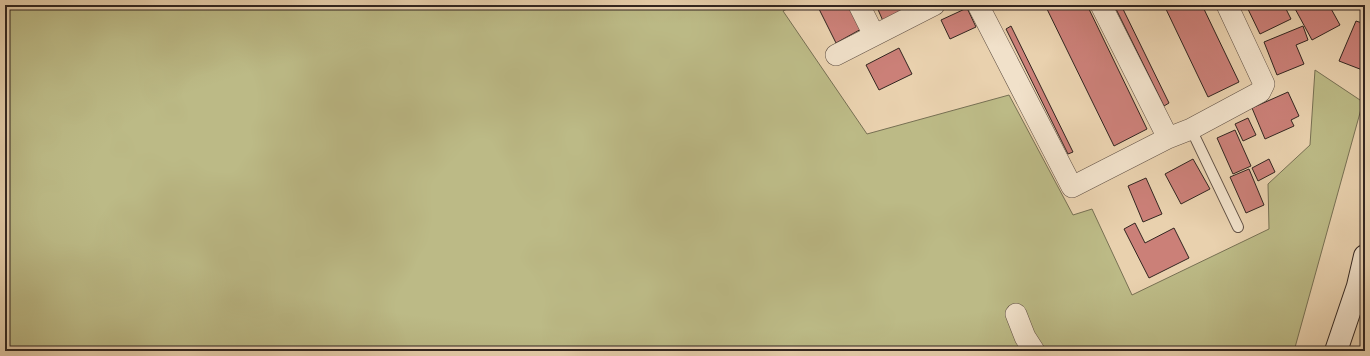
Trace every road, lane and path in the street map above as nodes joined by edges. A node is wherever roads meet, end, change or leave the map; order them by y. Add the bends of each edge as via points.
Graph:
1 (859, 5) edge
2 (934, 5) edge
3 (978, 5) edge
4 (1101, 5) edge
5 (1227, 5) edge
6 (874, 35) junction
7 (836, 55) dead end
8 (1190, 129) junction
9 (1168, 138) junction
10 (1238, 227) dead end
11 (1365, 256) edge
12 (1016, 314) dead end
13 (1034, 351) edge
14 (1336, 351) edge

1 - 6 street
2 - 6 street
3 - 9 street via 1072,187
4 - 9 street
5 - 8 street via 1264,84 1260,92
6 - 7 street
8 - 9 street
8 - 10 lane
11 - 14 street via 1358,286
12 - 13 street

